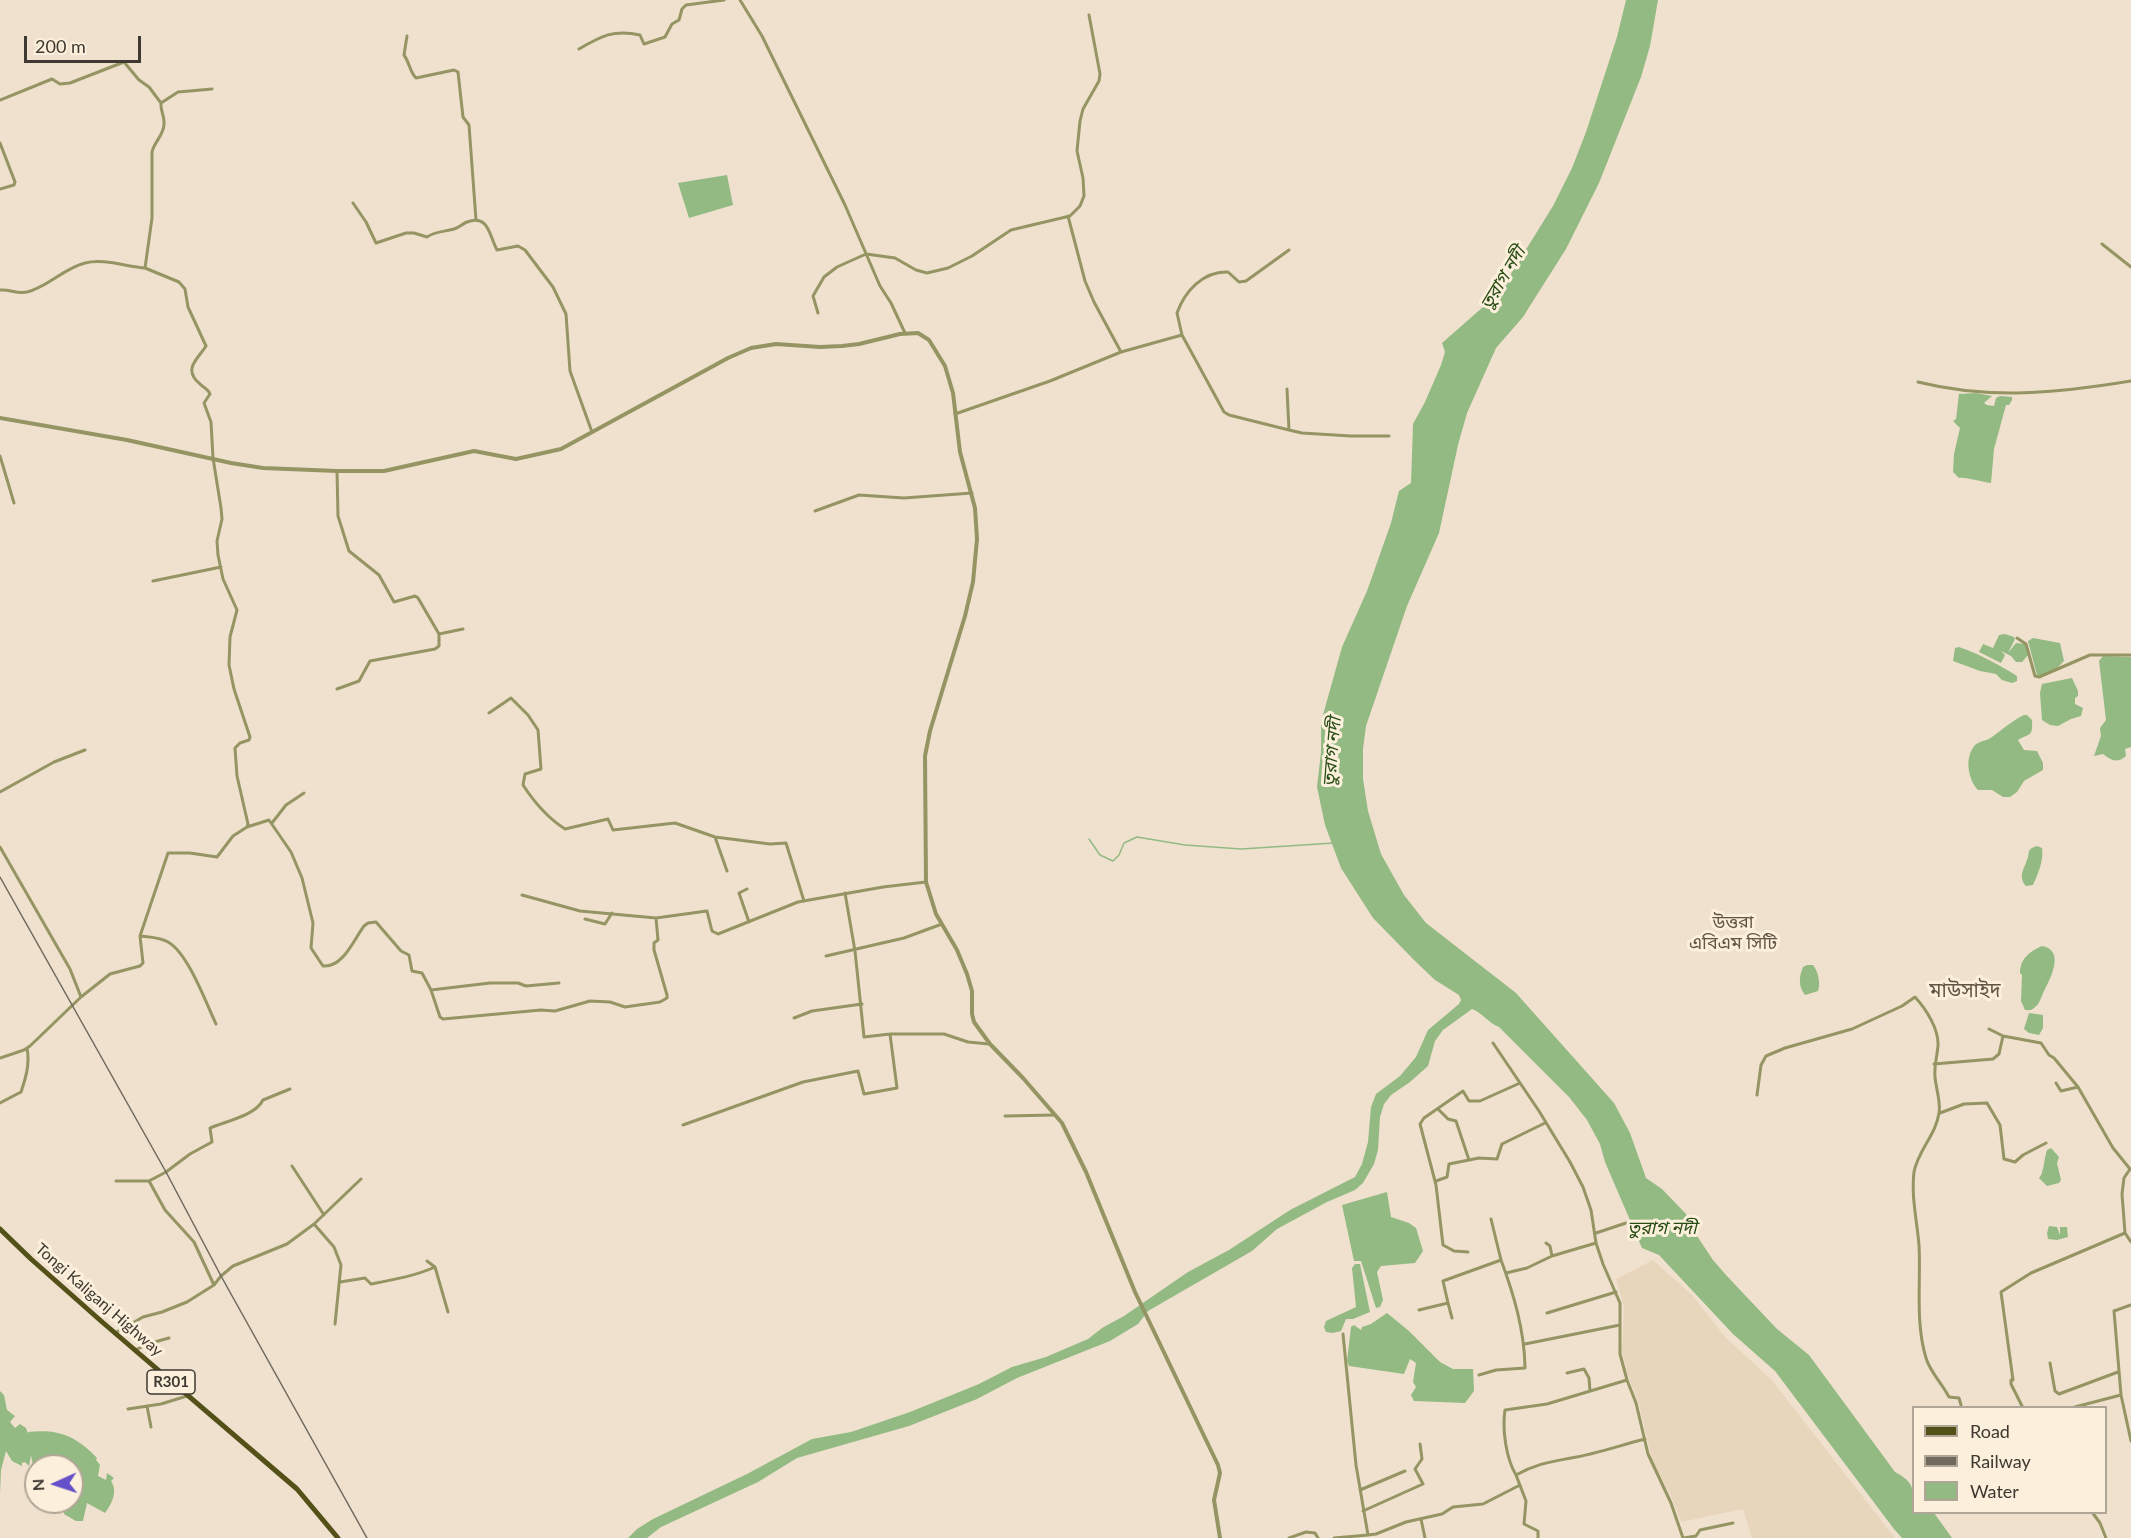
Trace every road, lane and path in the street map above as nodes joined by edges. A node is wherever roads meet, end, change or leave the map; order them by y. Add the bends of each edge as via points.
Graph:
1 (724, 0) edge
2 (740, 0) edge
3 (1089, 15) dead end
4 (407, 36) dead end
5 (579, 49) dead end
6 (212, 89) dead end
7 (0, 100) edge
8 (161, 104) junction
9 (0, 143) edge
10 (0, 189) edge
11 (353, 203) dead end
12 (1068, 216) junction
13 (476, 220) junction
14 (2102, 244) dead end
15 (1289, 250) dead end
16 (866, 254) junction
17 (2131, 267) edge
18 (145, 268) junction
19 (0, 290) edge
20 (818, 312) dead end
21 (905, 333) junction
22 (1182, 335) junction
23 (1121, 352) junction
24 (2131, 381) edge
25 (1918, 382) dead end
26 (1287, 389) dead end
27 (955, 414) junction
28 (0, 418) edge
29 (1288, 430) junction
30 (592, 433) junction
31 (1389, 436) dead end
32 (0, 456) edge
33 (213, 458) junction
34 (337, 471) junction
35 (972, 493) junction
36 (14, 503) dead end
37 (815, 511) dead end
38 (221, 567) junction
39 (153, 581) dead end
40 (463, 628) dead end
41 (439, 634) junction
42 (2017, 638) dead end
43 (2131, 655) edge
44 (337, 689) dead end
45 (489, 713) dead end
46 (85, 750) dead end
47 (0, 792) edge
48 (304, 793) dead end
49 (272, 823) junction
50 (247, 827) junction
51 (715, 837) junction
52 (0, 847) edge
53 (727, 871) dead end
54 (926, 882) junction
55 (747, 889) dead end
56 (845, 893) junction
57 (522, 895) dead end
58 (804, 901) junction
59 (612, 913) junction
60 (656, 918) junction
61 (585, 920) dead end
62 (749, 922) junction
63 (942, 924) junction
64 (140, 936) junction
65 (855, 949) junction
66 (826, 956) dead end
67 (559, 983) dead end
68 (431, 990) junction
69 (81, 997) junction
70 (862, 1004) junction
71 (794, 1018) dead end
72 (216, 1024) dead end
73 (1989, 1029) dead end
74 (890, 1034) junction
75 (2003, 1036) junction
76 (1493, 1043) dead end
77 (990, 1044) junction
78 (27, 1048) junction
79 (0, 1058) edge
80 (1934, 1064) junction
81 (1520, 1083) junction
82 (2056, 1083) dead end
83 (2078, 1087) junction
84 (290, 1089) dead end
85 (1757, 1095) dead end
86 (0, 1103) edge
87 (1438, 1109) junction
88 (1939, 1113) junction
89 (1057, 1115) junction
90 (1005, 1116) dead end
91 (1545, 1123) junction
92 (683, 1125) dead end
93 (2046, 1143) dead end
94 (1468, 1160) junction
95 (292, 1166) dead end
96 (361, 1179) dead end
97 (116, 1181) dead end
98 (149, 1181) junction
99 (1436, 1181) junction
100 (324, 1215) junction
101 (1491, 1219) dead end
102 (314, 1224) junction
103 (1626, 1224) dead end
104 (0, 1228) edge
105 (1596, 1233) junction
106 (2125, 1233) junction
107 (2131, 1242) edge
108 (1546, 1243) dead end
109 (1596, 1243) junction
110 (1468, 1252) dead end
111 (1552, 1256) junction
112 (1501, 1260) junction
113 (428, 1261) dead end
114 (435, 1266) junction
115 (1506, 1273) junction
116 (340, 1282) junction
117 (214, 1285) junction
118 (1616, 1292) junction
119 (1448, 1303) junction
120 (2131, 1305) edge
121 (1419, 1310) dead end
122 (448, 1312) dead end
123 (1547, 1313) dead end
124 (1452, 1318) dead end
125 (335, 1324) dead end
126 (1620, 1325) junction
127 (115, 1333) junction
128 (1343, 1334) dead end
129 (169, 1338) dead end
130 (1524, 1345) junction
131 (135, 1350) junction
132 (2050, 1363) dead end
133 (1568, 1372) dead end
134 (2118, 1372) junction
135 (1479, 1375) dead end
136 (1627, 1380) junction
137 (1590, 1391) junction
138 (2121, 1395) junction
139 (187, 1396) junction
140 (1961, 1405) dead end
141 (147, 1406) junction
142 (2022, 1406) edge
143 (2075, 1406) edge
144 (128, 1408) dead end
145 (151, 1426) dead end
146 (1645, 1439) junction
147 (2131, 1441) edge
148 (1420, 1444) dead end
149 (1405, 1471) dead end
150 (1516, 1475) junction
151 (1520, 1485) junction
152 (1360, 1490) junction
153 (1363, 1511) junction
154 (2093, 1514) edge
155 (1421, 1518) junction
156 (1733, 1523) dead end
157 (1368, 1536) junction
158 (338, 1538) edge
159 (1220, 1538) edge
160 (1288, 1538) edge
161 (1318, 1538) edge
162 (1334, 1538) edge
163 (1425, 1538) edge
164 (1538, 1538) edge
165 (1684, 1538) edge
166 (2106, 1538) edge

1 - 5 street via 686,5 665,37 644,44 640,35 617,32
2 - 16 street via 762,36
3 - 12 street via 1100,75 1080,121 1077,151 1083,201
4 - 13 street via 404,55 416,78 458,72 463,117 469,125
6 - 8 street via 178,92
7 - 8 street via 52,79 60,84 70,83 122,62
8 - 18 street via 165,122 152,152 152,218
9 - 10 street via 15,182
11 - 13 street via 375,243 406,233 427,237
12 - 16 street via 1011,230 972,256 927,273 895,258
12 - 23 street via 1085,281
13 - 30 street via 487,224 497,250 521,246 553,287 566,314 570,370
14 - 17 street
15 - 22 street via 1246,281 1239,282 1230,273 1221,272 1197,283 1177,313
16 - 20 street via 824,277 813,296
16 - 21 street
18 - 19 street via 85,263 29,291 16,294
18 - 33 street via 182,285 206,346 191,367 199,384 210,394 204,403 211,422
21 - 27 street via 918,333 929,340 945,366
21 - 30 street via 842,346 776,344 751,348
22 - 23 street
22 - 29 street via 1224,412
23 - 27 street
24 - 25 street via 2072,391 2010,394
26 - 29 street
27 - 35 street via 960,452
28 - 33 street
29 - 31 street
30 - 34 street via 561,448 516,459 474,451 384,471
32 - 36 street
33 - 34 street via 263,468
33 - 38 street via 221,515 217,541
34 - 41 street via 338,516 349,551 379,575 394,602 418,598
35 - 37 street via 904,498 859,495
35 - 54 street via 977,522 973,582 926,756
38 - 39 street
38 - 50 street via 237,610 230,637 229,665 250,737 235,748
40 - 41 street
41 - 44 street via 438,648 370,661 359,681
42 - 43 street via 2026,644 2035,676 2039,677 2090,655
45 - 51 street via 511,698 528,715 538,732 541,769 525,774 523,785 548,816 565,829 608,819 613,830 675,823
46 - 47 street
48 - 49 street via 286,805
49 - 50 street via 265,820
49 - 68 street via 302,878 312,914 311,948 323,966 341,959 364,926 373,921 409,956 412,971 423,973
50 - 64 street via 233,836 217,857 167,855
51 - 53 street
51 - 58 street via 786,843
52 - 69 street via 70,969
54 - 56 street
54 - 63 street
55 - 62 street via 739,893
56 - 58 street
56 - 65 street
57 - 59 street via 580,911
58 - 62 street
59 - 60 street
59 - 61 street via 604,924
60 - 62 street via 707,912 712,931 718,934
60 - 68 street via 658,940 654,950 667,995 660,1002 625,1007 590,1000 555,1011 443,1020
63 - 65 street
63 - 77 street via 967,974 974,1022
64 - 69 street via 143,963 110,974
64 - 72 street via 157,937 177,950 194,974
65 - 66 street
65 - 70 street
67 - 68 street via 490,983
69 - 78 street
70 - 71 street via 812,1011
70 - 74 street via 864,1037
73 - 75 street
74 - 77 street via 944,1034
74 - 92 street via 897,1088 864,1094 858,1071 803,1082
75 - 80 street via 1993,1059
75 - 83 street via 2042,1043
76 - 81 street
77 - 89 street
78 - 79 street
78 - 86 street via 29,1060 21,1092
80 - 85 street via 1938,1043 1930,1018 1916,997 1852,1029 1766,1056
80 - 88 street
81 - 87 street via 1480,1101 1469,1101 1463,1091
81 - 91 street
82 - 83 street via 2061,1091
83 - 106 street via 2112,1148 2130,1169 2122,1186
84 - 98 street via 263,1100 260,1107 250,1112 210,1128 212,1142
87 - 94 street via 1456,1121
87 - 99 street via 1421,1121 1420,1127
88 - 93 street via 1964,1104 1987,1103 2000,1125 2004,1159 2015,1162
88 - 140 street via 1914,1172 1919,1315 1932,1372 1949,1397 1959,1398
89 - 90 street
89 - 159 street via 1218,1465 1214,1500
91 - 94 street via 1502,1144 1497,1159
91 - 105 street via 1582,1187
94 - 99 street via 1448,1165 1447,1177
95 - 100 street
96 - 100 street
97 - 98 street
98 - 117 street via 165,1210 194,1242
99 - 110 street via 1443,1245
100 - 102 street
101 - 112 street
102 - 116 street via 339,1257
102 - 117 street via 287,1244 233,1266
103 - 105 street
104 - 127 main road, Tongi Kaliganj Highway / R301
105 - 109 street
106 - 107 street
106 - 142 street via 2031,1273 2001,1292 2011,1384
108 - 111 street
109 - 111 street
109 - 118 street
111 - 115 street
112 - 115 street
112 - 119 street via 1443,1281
113 - 114 street
114 - 116 street via 371,1284 365,1278
114 - 122 street
115 - 130 street
116 - 125 street
117 - 127 street via 187,1302 143,1317
118 - 123 street
118 - 126 street
119 - 121 street
119 - 124 street
120 - 134 street via 2114,1311
126 - 130 street
126 - 136 street via 1620,1354
127 - 131 main road, Tongi Kaliganj Highway / R301
128 - 152 street
129 - 131 street
130 - 135 street via 1525,1368
131 - 139 main road, Tongi Kaliganj Highway / R301
132 - 134 street via 2055,1391 2059,1394
133 - 137 street via 1584,1370
134 - 138 street
136 - 137 street
136 - 146 street
137 - 150 street via 1547,1404 1505,1410 1507,1449
138 - 143 street
138 - 147 street
139 - 141 street
139 - 158 main road, Tongi Kaliganj Highway / R301 via 297,1489
141 - 144 street
141 - 145 street
146 - 150 street via 1556,1460
146 - 165 street via 1652,1465
148 - 153 street via 1422,1459 1414,1469 1423,1484
149 - 152 street
150 - 151 street
151 - 155 street via 1483,1504 1453,1507 1442,1514
151 - 164 street via 1526,1501 1524,1524 1538,1531
152 - 153 street
153 - 157 street
154 - 166 street
155 - 157 street
155 - 163 street
156 - 165 street
157 - 162 street
160 - 161 street via 1306,1532 1315,1533

